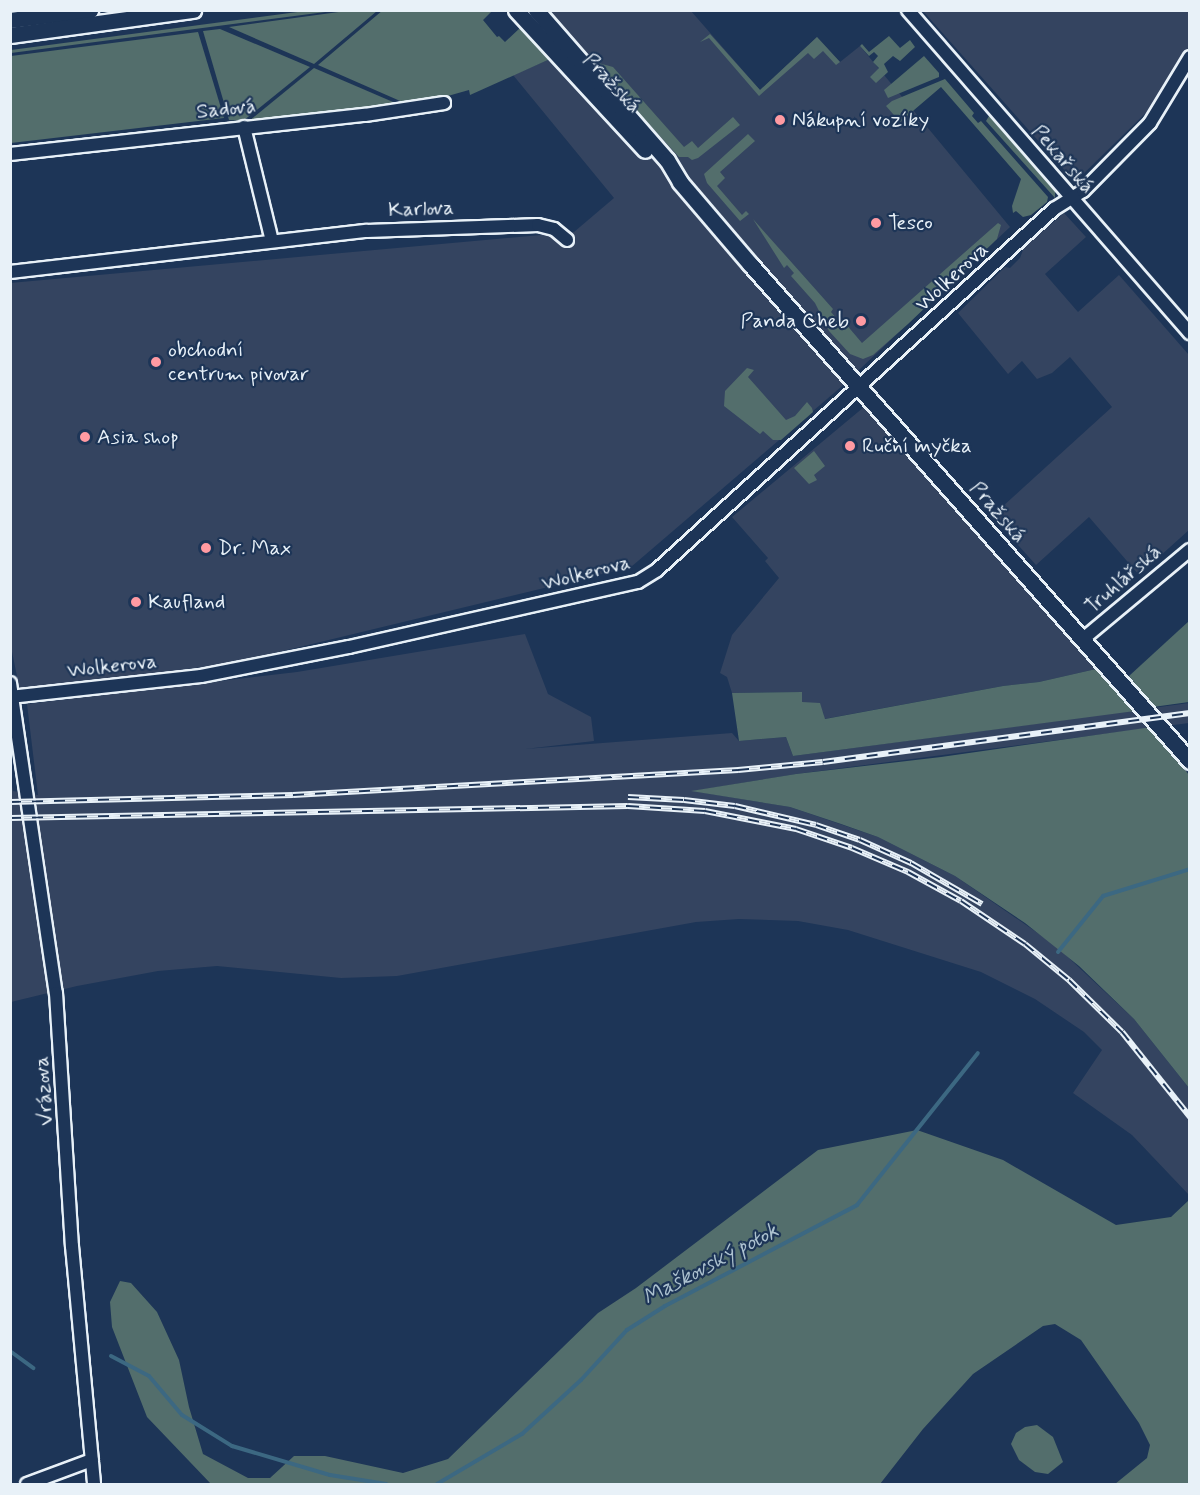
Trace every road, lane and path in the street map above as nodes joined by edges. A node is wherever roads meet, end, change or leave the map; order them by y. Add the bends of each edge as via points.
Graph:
1 (90, 10) edge
2 (193, 10) edge
3 (516, 10) edge
4 (536, 10) edge
5 (908, 10) edge
6 (10, 20) edge
7 (10, 35) edge
8 (1190, 57) edge
9 (444, 103) dead end
10 (244, 127) junction
11 (10, 154) edge
12 (680, 182) junction
13 (1071, 199) junction
14 (567, 240) dead end
15 (272, 241) junction
16 (10, 272) edge
17 (1190, 333) edge
18 (860, 388) junction
19 (1190, 550) edge
20 (1083, 639) junction
21 (10, 683) edge
22 (12, 697) edge
23 (1190, 761) edge
24 (92, 1460) junction
25 (27, 1485) edge
26 (94, 1485) edge

1 - 6 main road
2 - 7 main road
3 - 12 main road, Pražská via 661,168
4 - 12 main road, Pražská via 667,160
5 - 13 street, Pekařská
8 - 13 street, Wolkerova via 1149,123
9 - 10 street, Sadová
10 - 11 street, Sadová
10 - 15 street
12 - 18 main road, Pražská
13 - 17 street, Pekařská
13 - 18 street, Wolkerova via 1054,209
14 - 15 street, Karlova via 554,229 515,225 367,231
15 - 16 street, Karlova
18 - 20 main road, Pražská
18 - 22 street, Wolkerova via 657,570 638,582 201,676
19 - 20 street, Truhlářská
20 - 23 main road, Pražská
21 - 22 street, Vrázova
22 - 24 street, Vrázova via 56,993 72,1246
24 - 25 street
24 - 26 street, Vrázova

